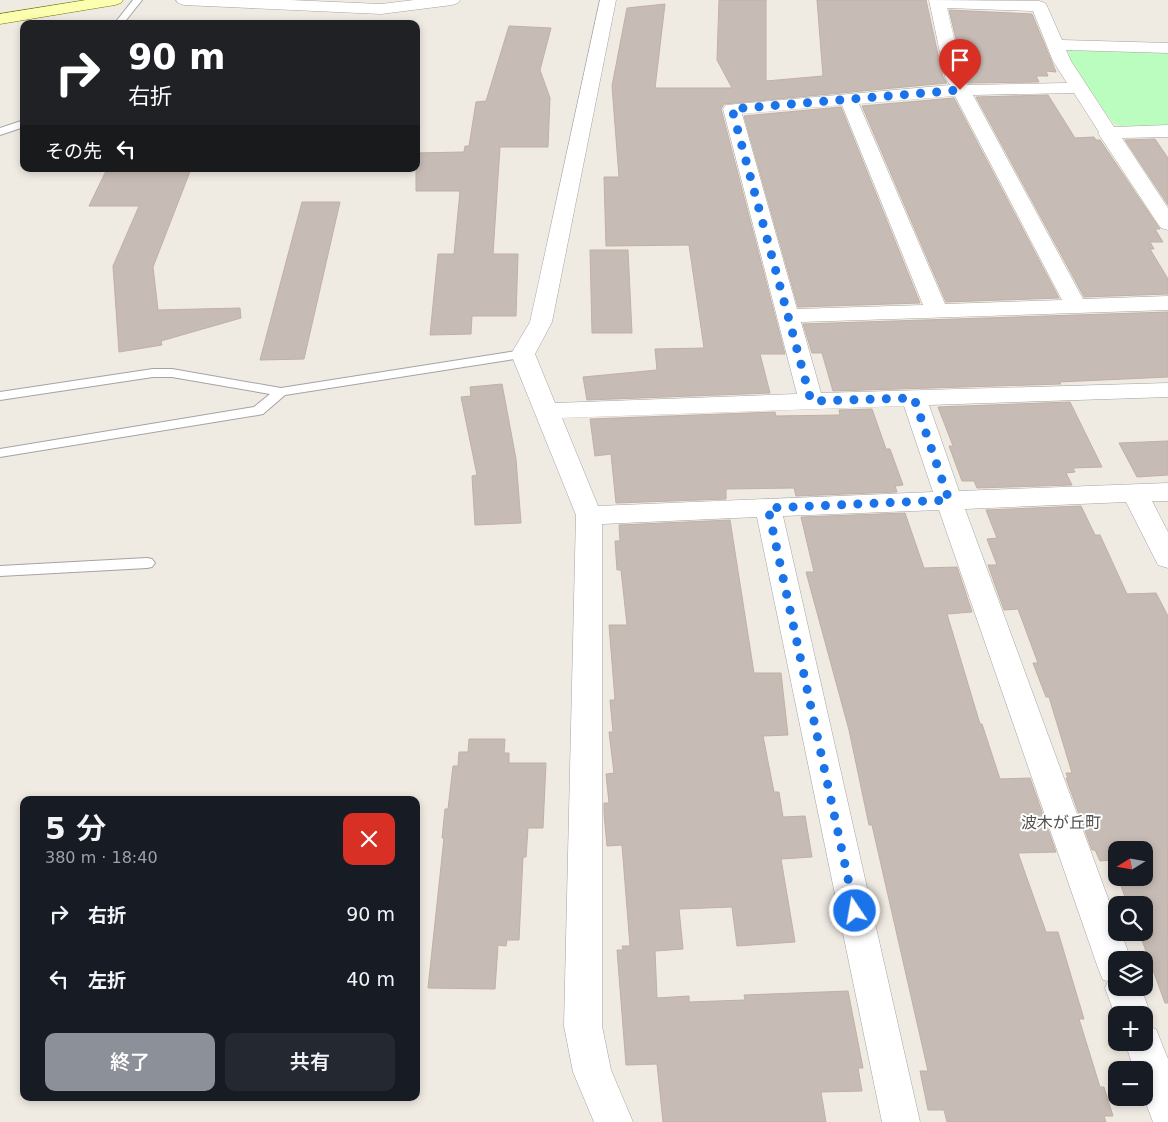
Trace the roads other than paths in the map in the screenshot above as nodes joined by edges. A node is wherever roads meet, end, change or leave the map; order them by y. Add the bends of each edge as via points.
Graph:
1 (115, 0) edge
2 (138, 0) edge
3 (184, 0) edge
4 (395, 0) edge
5 (452, 0) edge
6 (608, 0) edge
7 (937, 2) edge
8 (1040, 3) edge
9 (380, 9) junction
10 (0, 19) edge
11 (121, 20) edge
12 (1055, 45) junction
13 (1168, 48) edge
14 (1078, 88) junction
15 (960, 90) junction
16 (848, 99) junction
17 (20, 124) edge
18 (1168, 131) edge
19 (0, 132) edge
20 (1107, 133) junction
21 (1168, 224) edge
22 (1168, 303) edge
23 (1076, 306) junction
24 (937, 310) junction
25 (789, 316) junction
26 (524, 354) junction
27 (1168, 390) edge
28 (281, 392) junction
29 (0, 396) edge
30 (914, 398) junction
31 (811, 401) junction
32 (547, 411) junction
33 (0, 453) edge
34 (1168, 492) edge
35 (1134, 493) junction
36 (949, 500) junction
37 (768, 508) junction
38 (589, 515) junction
39 (1168, 558) edge
40 (147, 563) dead end
41 (0, 571) edge
42 (1110, 951) edge
43 (1146, 1051) edge
44 (1168, 1112) edge
45 (614, 1122) edge
46 (901, 1122) edge

1 - 10 street
2 - 11 lane
3 - 9 street
4 - 9 street
5 - 9 street
6 - 26 street via 541,322
7 - 8 street
7 - 15 street via 954,77
8 - 12 street
12 - 13 street
12 - 14 street
14 - 15 street
14 - 20 street
15 - 16 street
15 - 23 street
16 - 24 street
16 - 25 street via 732,109
17 - 19 lane
18 - 20 street
20 - 21 street
22 - 23 street
23 - 24 street
24 - 25 street
25 - 31 street
26 - 28 lane
26 - 32 street
27 - 30 street
28 - 29 lane via 153,372
28 - 33 lane via 258,411
30 - 31 street
30 - 36 street
31 - 32 street
32 - 38 street
34 - 35 street
35 - 36 street
35 - 39 street
36 - 37 street
36 - 42 street
37 - 38 street
37 - 46 street
38 - 45 street via 583,1026 592,1072
40 - 41 lane
43 - 44 street

